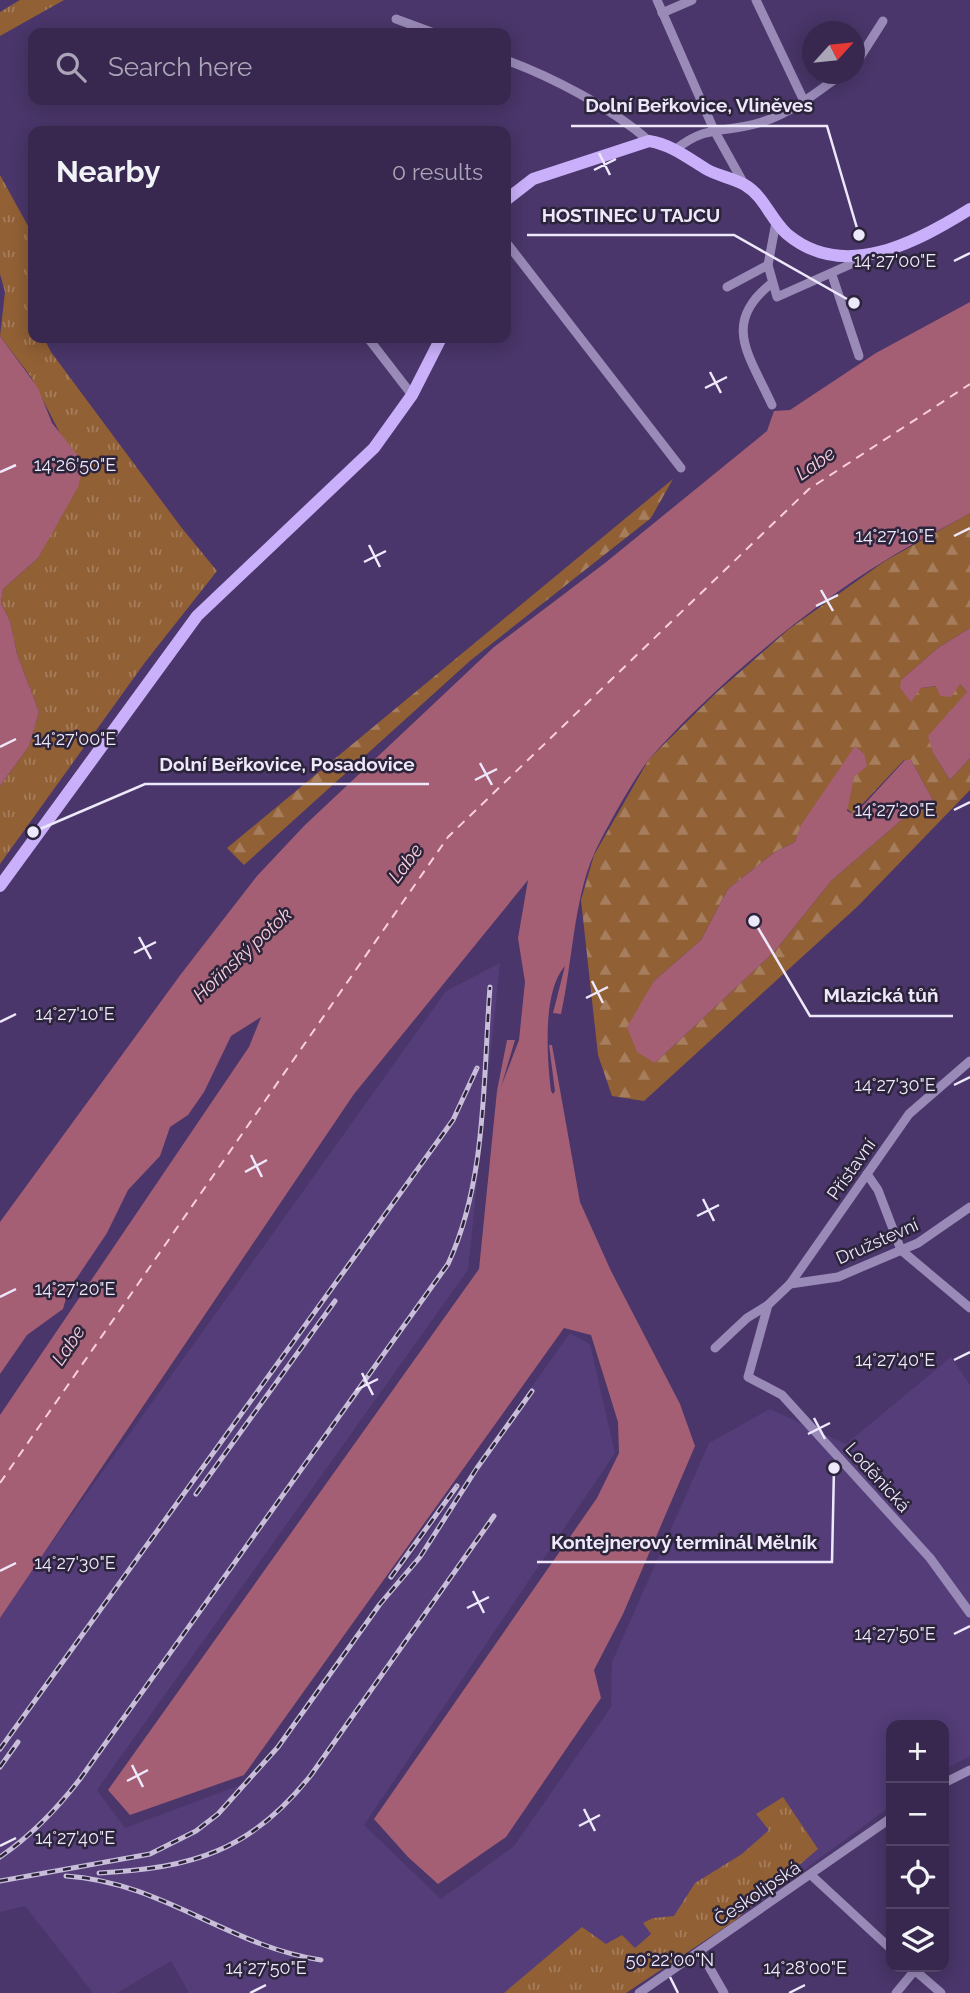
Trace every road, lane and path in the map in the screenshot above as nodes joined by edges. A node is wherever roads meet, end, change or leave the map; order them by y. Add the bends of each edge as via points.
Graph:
1 (657, 0) edge
2 (692, 0) edge
3 (756, 0) edge
4 (662, 13) junction
5 (396, 19) dead end
6 (883, 21) dead end
7 (420, 28) edge
8 (865, 49) edge
9 (511, 62) edge
10 (828, 84) edge
11 (804, 101) junction
12 (714, 130) junction
13 (649, 141) junction
14 (674, 150) junction
15 (744, 184) junction
16 (511, 187) edge
17 (970, 209) edge
18 (776, 222) junction
19 (511, 248) edge
20 (869, 256) junction
21 (768, 265) junction
22 (832, 275) junction
23 (772, 283) junction
24 (727, 287) dead end
25 (372, 343) edge
26 (438, 343) edge
27 (859, 356) dead end
28 (412, 395) junction
29 (772, 405) dead end
30 (681, 468) dead end
31 (0, 886) edge
32 (970, 1061) edge
33 (867, 1174) junction
34 (970, 1207) edge
35 (901, 1250) junction
36 (790, 1284) junction
37 (768, 1305) junction
38 (970, 1308) edge
39 (715, 1348) dead end
40 (970, 1613) edge
41 (970, 1770) edge
42 (949, 1780) edge
43 (886, 1822) edge
44 (811, 1875) junction
45 (886, 1944) edge
46 (700, 1951) junction
47 (911, 1972) edge
48 (916, 1972) edge
49 (639, 1993) edge
50 (724, 1993) edge
51 (896, 1993) edge
52 (941, 1993) edge

1 - 4 street
2 - 4 street
3 - 11 street
4 - 12 street
5 - 7 street
6 - 8 street
9 - 13 street via 631,125
10 - 11 street
11 - 12 street via 761,123
12 - 14 street
12 - 15 street
13 - 14 street
13 - 16 street
14 - 15 street
15 - 18 street
17 - 20 street via 925,236
18 - 20 street via 813,248
18 - 21 street
19 - 30 street
20 - 22 street
21 - 23 street
21 - 24 street
22 - 23 street via 777,297
22 - 27 street
23 - 29 street via 747,307 741,331
25 - 28 street
26 - 28 street
28 - 31 street via 374,448 197,616
32 - 33 street, Přístavní via 909,1114
33 - 35 street via 878,1190
33 - 36 street, Přístavní
34 - 35 street, Družstevní
35 - 36 street, Družstevní via 838,1277
35 - 38 street
36 - 37 street, Přístavní
37 - 39 street, Přístavní
37 - 40 street, Loděnická via 748,1377 782,1395 930,1558
41 - 42 street
43 - 44 street, Českolipská
44 - 45 street
44 - 46 street, Českolipská
46 - 49 street, Českolipská
46 - 50 street
47 - 51 street
48 - 52 street

